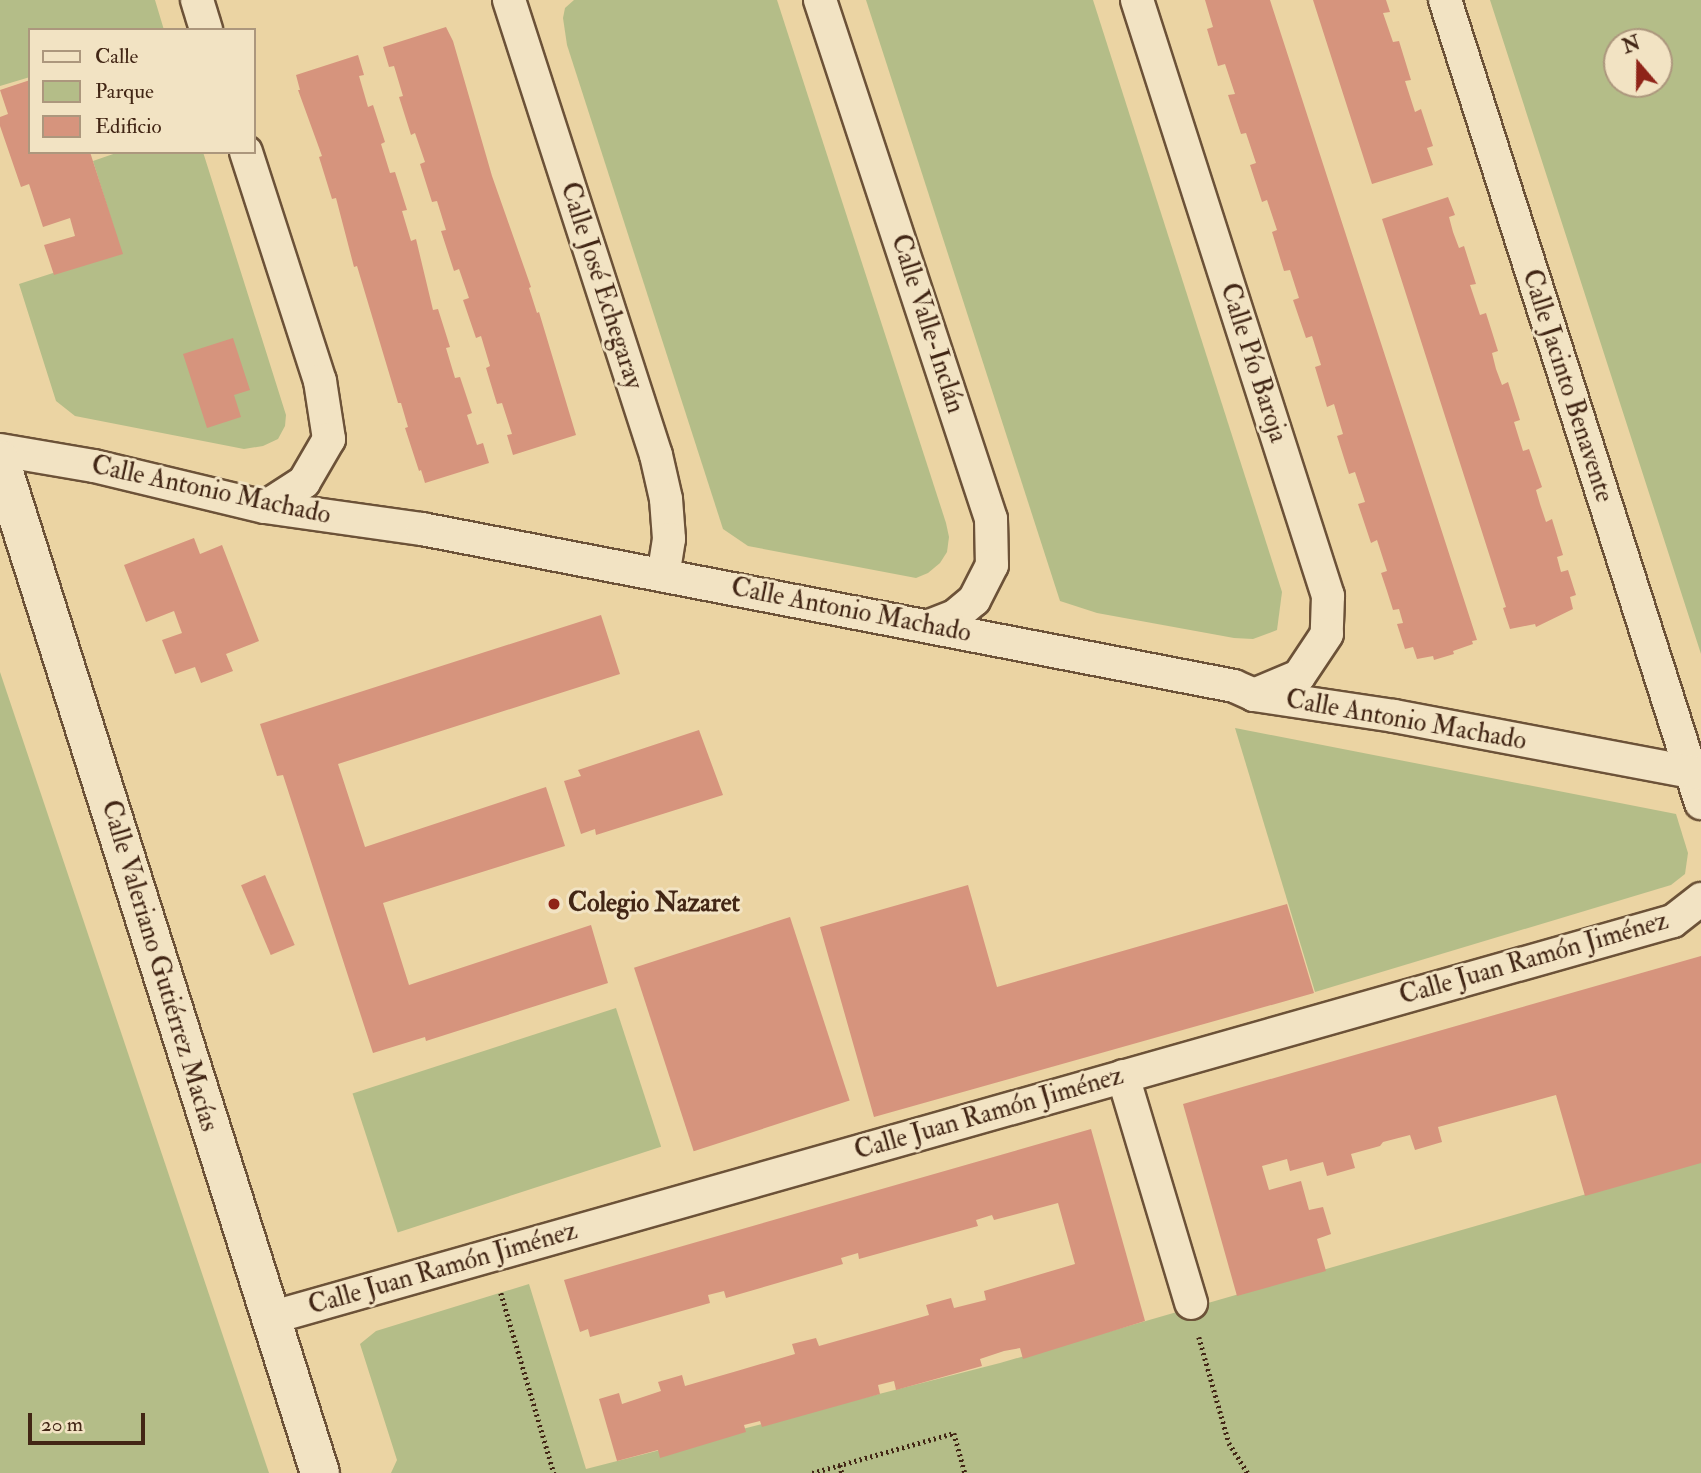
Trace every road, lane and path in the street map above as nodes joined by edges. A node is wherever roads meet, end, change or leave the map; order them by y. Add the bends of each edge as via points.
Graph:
1 (197, 0) edge
2 (509, 0) edge
3 (820, 0) edge
4 (1137, 0) edge
5 (1445, 0) edge
6 (205, 28) edge
7 (247, 154) edge
8 (0, 450) edge
9 (0, 460) edge
10 (265, 507) junction
11 (663, 576) junction
12 (931, 625) junction
13 (1254, 695) junction
14 (1695, 772) edge
15 (1701, 803) edge
16 (1701, 899) edge
17 (1123, 1076) junction
18 (501, 1293) dead end
19 (1191, 1303) joint
20 (270, 1318) junction
21 (840, 1465) junction
22 (320, 1473) edge
23 (554, 1473) edge
24 (812, 1473) edge
25 (842, 1473) edge
26 (965, 1473) edge
27 (1248, 1473) edge

1 - 6 street
2 - 11 street, Calle José Echegaray via 656,455 669,539
3 - 12 street, Calle Valle-Inclán via 991,519 992,565 974,600 956,616
4 - 13 street, Calle Pío Baroja via 1328,596 1327,634 1299,676
5 - 14 street, Calle Jacinto Benavente
7 - 10 street via 320,381 329,439 304,482
8 - 10 street, Calle Antonio Machado via 94,466
9 - 20 main road, Calle Valeriano Gutiérrez Macías
10 - 11 street, Calle Antonio Machado via 422,528
11 - 12 street, Calle Antonio Machado
12 - 13 street, Calle Antonio Machado via 1234,686
13 - 14 street, Calle Antonio Machado
14 - 15 street
16 - 17 street, Calle Juan Ramón Jiménez via 1673,921
17 - 19 street
17 - 20 street, Calle Juan Ramón Jiménez
18 - 23 path
19 - 27 path via 1229,1443
20 - 22 main road, Calle Valeriano Gutiérrez Macías
21 - 24 path
21 - 25 path
21 - 26 path via 954,1433

